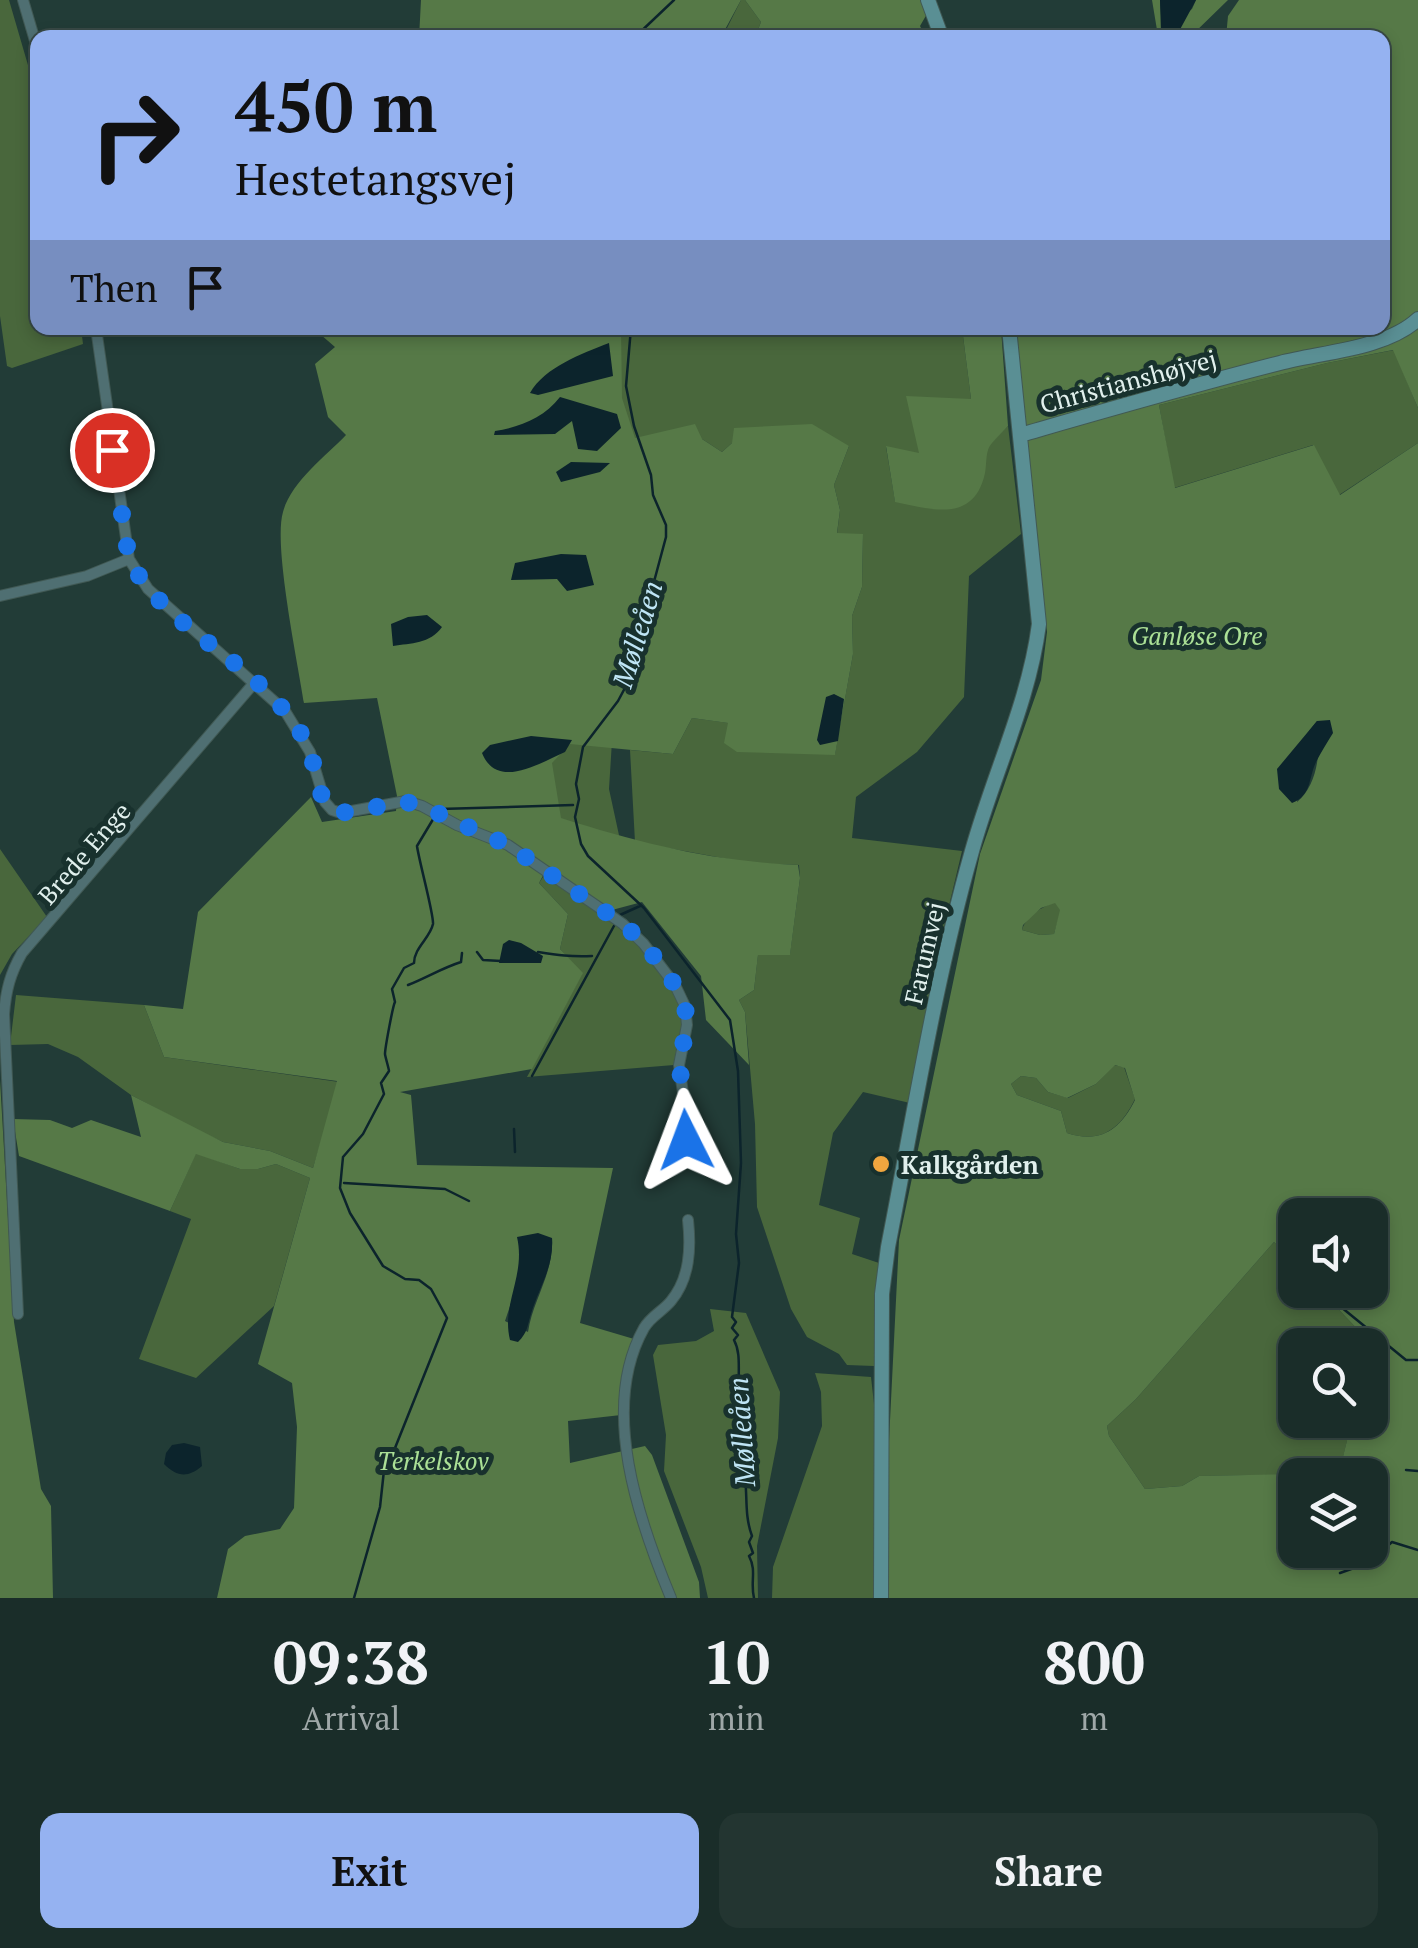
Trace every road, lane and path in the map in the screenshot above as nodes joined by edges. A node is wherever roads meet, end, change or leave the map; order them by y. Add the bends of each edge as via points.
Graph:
1 (23, 0) edge
2 (928, 0) edge
3 (32, 30) edge
4 (939, 30) edge
5 (1418, 319) edge
6 (97, 335) edge
7 (1010, 335) edge
8 (1020, 434) junction
9 (129, 559) junction
10 (0, 596) edge
11 (255, 682) junction
12 (686, 1140) dead end
13 (688, 1220) dead end
14 (18, 1314) dead end
15 (671, 1598) edge
16 (880, 1598) edge

1 - 3 street
2 - 4 street
5 - 8 street, Christianshøjvej via 1382,340
6 - 9 street
7 - 8 street, Farumvej
8 - 16 street, Farumvej via 1039,624 1034,663 944,956 888,1247
9 - 10 street via 88,576
9 - 11 street via 148,589
11 - 12 street via 299,729 332,810 422,806 508,845 644,943 685,1006 679,1065
11 - 14 street, Brede Enge via 12,970 5,1028
13 - 15 street via 688,1267 669,1304 644,1328 625,1400 632,1485

